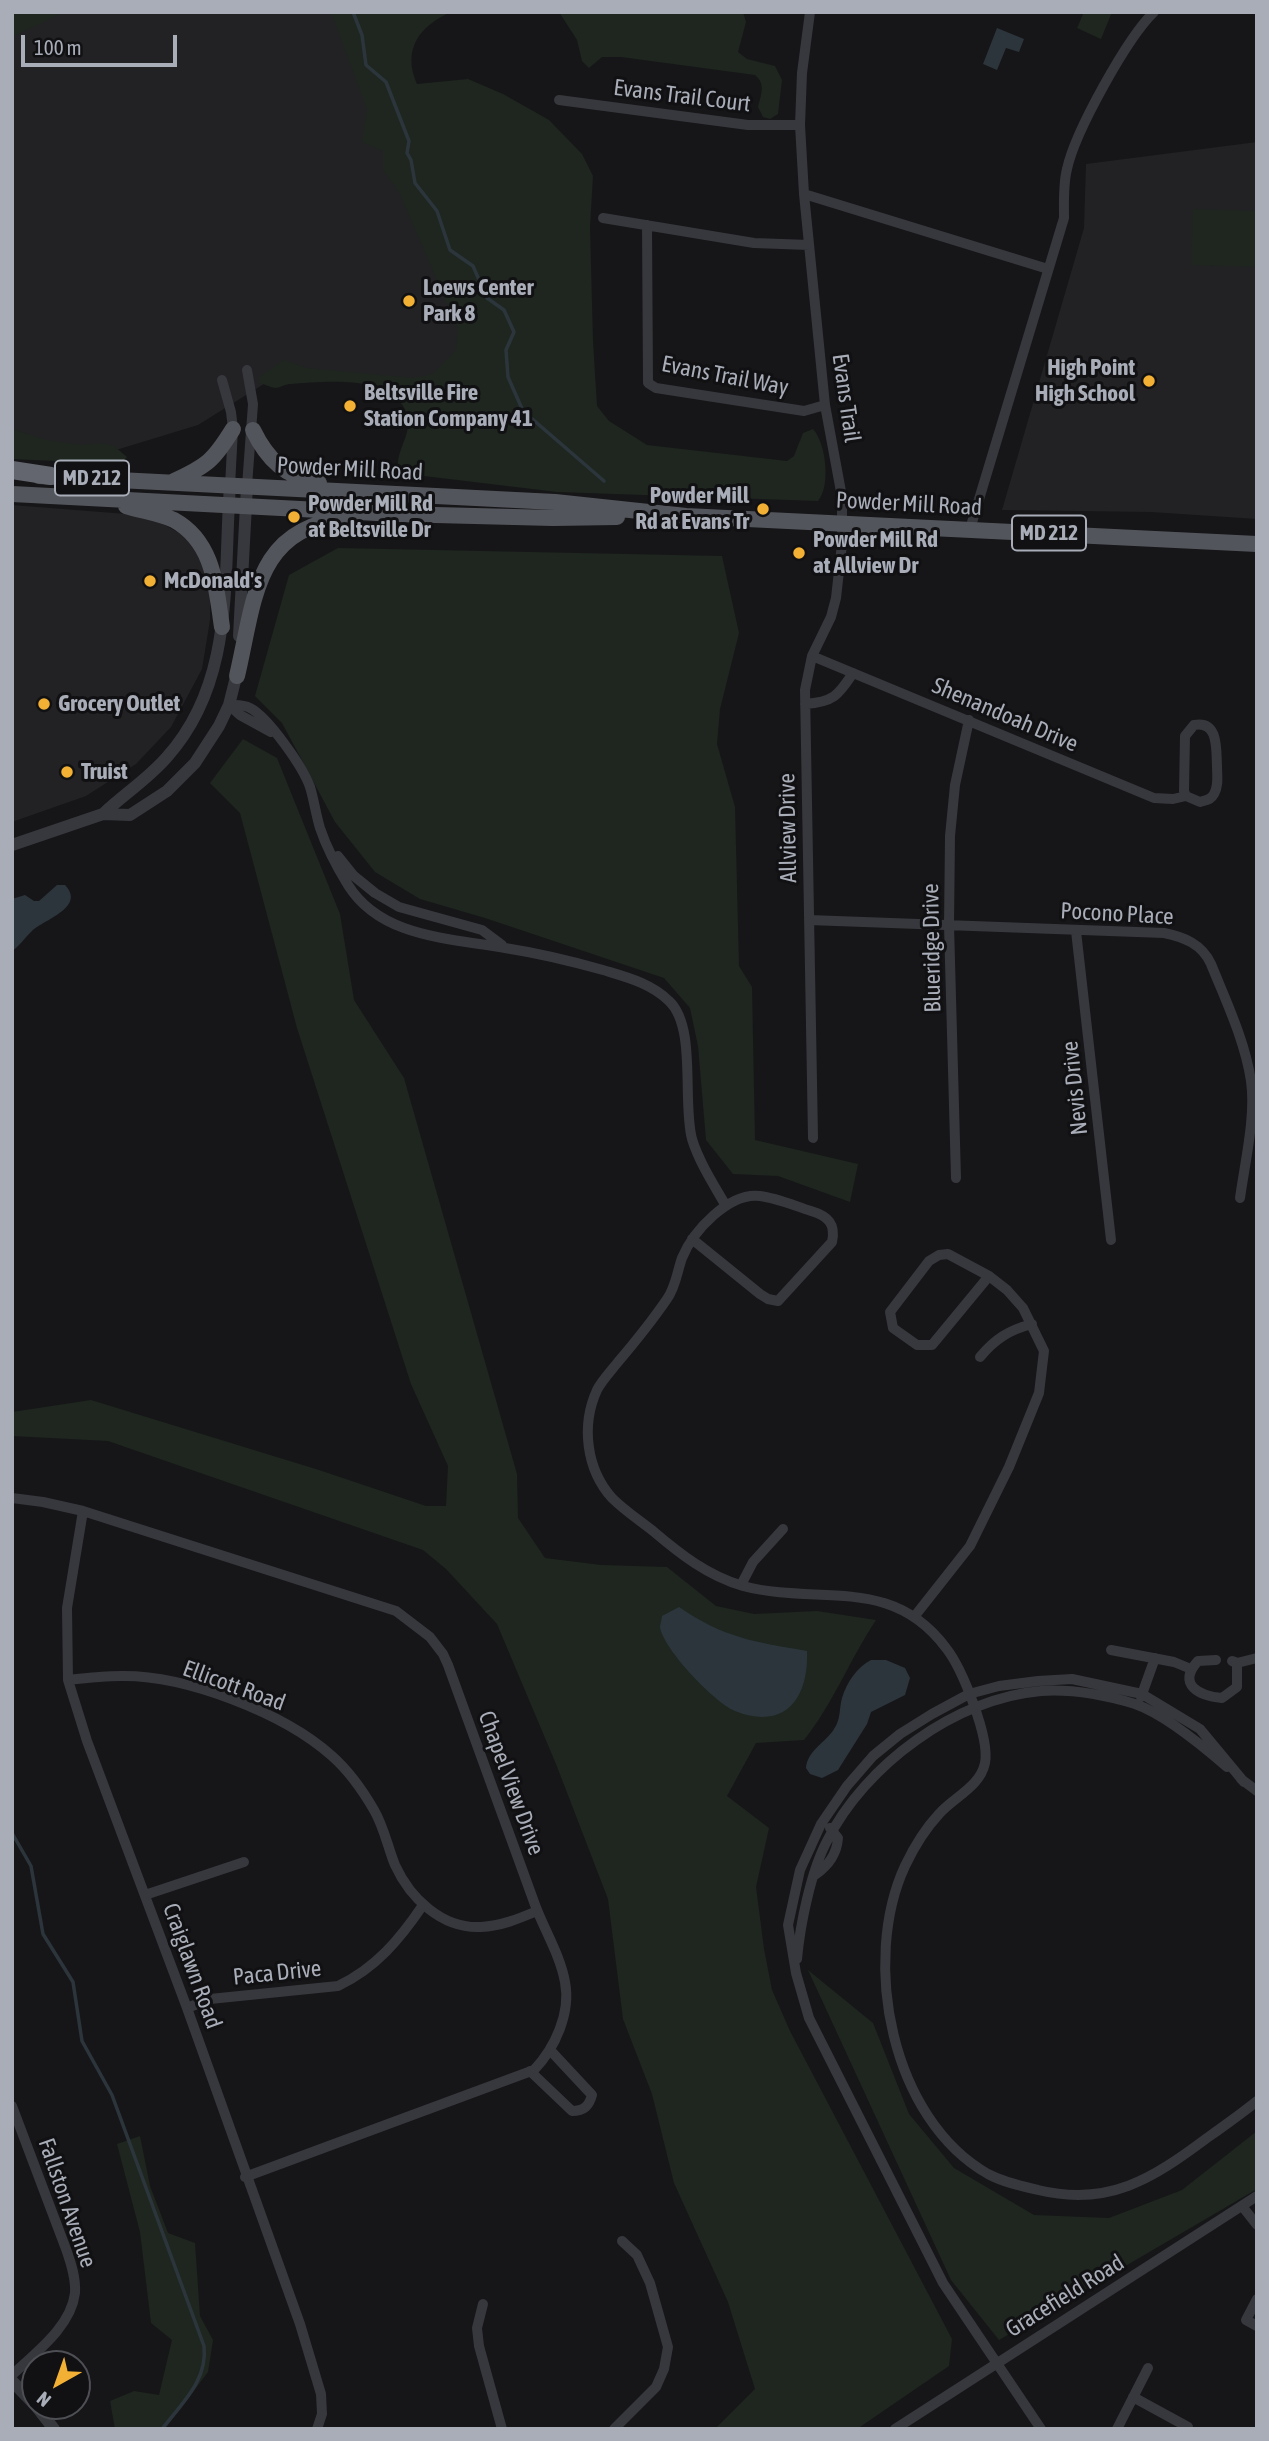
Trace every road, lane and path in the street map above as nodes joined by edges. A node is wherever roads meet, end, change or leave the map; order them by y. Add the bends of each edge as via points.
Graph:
1 (810, 12) edge
2 (1154, 12) edge
3 (559, 100) dead end
4 (800, 125) junction
5 (804, 194) junction
6 (603, 218) dead end
7 (647, 225) junction
8 (809, 245) junction
9 (1048, 269) junction
10 (247, 370) dead end
11 (222, 380) dead end
12 (825, 405) junction
13 (233, 429) junction
14 (253, 430) junction
15 (12, 472) edge
16 (51, 476) joint
17 (172, 482) junction
18 (239, 486) junction
19 (12, 494) edge
20 (397, 494) junction
21 (97, 498) junction
22 (229, 504) junction
23 (246, 506) junction
24 (396, 514) junction
25 (686, 516) junction
26 (841, 524) junction
27 (970, 529) junction
28 (1257, 544) edge
29 (222, 627) junction
30 (812, 656) junction
31 (853, 673) junction
32 (237, 676) junction
33 (805, 704) junction
34 (229, 705) junction
35 (969, 720) junction
36 (1186, 796) junction
37 (103, 814) junction
38 (328, 844) junction
39 (12, 845) edge
40 (399, 906) junction
41 (809, 920) junction
42 (393, 921) junction
43 (949, 925) junction
44 (1076, 932) junction
45 (505, 948) junction
46 (813, 1138) dead end
47 (956, 1178) dead end
48 (1240, 1198) dead end
49 (726, 1206) junction
50 (692, 1238) junction
51 (1111, 1240) dead end
52 (989, 1276) junction
53 (1032, 1324) junction
54 (980, 1357) dead end
55 (12, 1498) edge
56 (83, 1511) junction
57 (783, 1529) dead end
58 (741, 1586) junction
59 (914, 1617) junction
60 (1111, 1650) dead end
61 (1155, 1658) junction
62 (1257, 1658) edge
63 (1216, 1660) dead end
64 (1191, 1669) junction
65 (68, 1680) junction
66 (969, 1694) junction
67 (1142, 1694) junction
68 (1138, 1705) junction
69 (975, 1707) junction
70 (1244, 1782) junction
71 (1257, 1791) edge
72 (821, 1824) junction
73 (834, 1830) junction
74 (244, 1862) dead end
75 (800, 1870) junction
76 (815, 1875) junction
77 (145, 1895) junction
78 (423, 1905) junction
79 (537, 1911) junction
80 (796, 1973) junction
81 (187, 2008) junction
82 (550, 2050) junction
83 (530, 2071) junction
84 (1257, 2101) edge
85 (12, 2106) edge
86 (245, 2177) junction
87 (1257, 2196) edge
88 (1242, 2206) junction
89 (1257, 2225) edge
90 (622, 2241) dead end
91 (1257, 2299) edge
92 (483, 2304) dead end
93 (1257, 2326) edge
94 (996, 2362) junction
95 (1148, 2368) dead end
96 (12, 2375) edge
97 (1133, 2397) junction
98 (317, 2429) edge
99 (502, 2429) edge
100 (614, 2429) edge
101 (895, 2429) edge
102 (1041, 2429) edge
103 (1117, 2429) edge
104 (1187, 2429) edge

1 - 4 street, Evans Trail
2 - 9 street via 1118,63 1070,158 1064,218
3 - 4 street, Evans Trail Court via 748,125
4 - 5 street, Evans Trail
5 - 8 street, Evans Trail
5 - 9 street
6 - 7 street
7 - 8 street via 754,243
7 - 12 street, Evans Trail Way via 648,383 803,411
8 - 12 street, Evans Trail
9 - 27 street
10 - 14 street
11 - 13 street
12 - 26 street, Evans Trail via 842,498
13 - 17 main road via 220,451 202,468
13 - 18 street
14 - 18 street
14 - 20 main road via 262,449 292,476
15 - 16 highway
16 - 17 main road, Powder Mill Road / MD 212
17 - 18 main road, Powder Mill Road / MD 212
18 - 20 main road, Powder Mill Road / MD 212
18 - 22 street
18 - 23 street
19 - 21 main road, Powder Mill Road / MD 212
20 - 25 main road, Powder Mill Road / MD 212 via 555,502
21 - 22 main road, Powder Mill Road / MD 212
21 - 29 main road via 160,515 193,535 214,573
22 - 23 main road, Powder Mill Road / MD 212
22 - 29 street
23 - 24 main road, Powder Mill Road / MD 212
23 - 32 street
24 - 25 main road, Powder Mill Road / MD 212
24 - 32 main road via 316,524 286,540 261,578
25 - 26 main road, Powder Mill Road / MD 212
26 - 27 main road, Powder Mill Road / MD 212
26 - 30 street, Allview Drive via 836,598
27 - 28 main road, Powder Mill Road / MD 212
29 - 37 street via 216,668 196,717 147,778
30 - 31 street, Shenandoah Drive
30 - 33 street, Allview Drive
31 - 33 street via 834,697
31 - 35 street, Shenandoah Drive
32 - 34 street
33 - 41 street, Allview Drive
34 - 37 street via 206,747 180,780 131,815
34 - 38 street via 275,734 292,753 310,787
35 - 36 street, Shenandoah Drive via 1154,798
35 - 43 street, Blueridge Drive via 951,812
36 - 36 street, Shenandoah Drive via 1184,742 1190,728 1200,724 1215,736 1218,784 1210,799 1200,802
37 - 39 street
38 - 40 street via 354,876
38 - 42 street via 348,886 368,910
40 - 42 street
40 - 45 street via 481,930
41 - 43 street, Pocono Place
41 - 46 street, Allview Drive
42 - 45 street via 428,936
43 - 44 street, Pocono Place
43 - 47 street, Blueridge Drive
44 - 48 street, Pocono Place via 1164,933 1181,936 1207,955 1251,1079
44 - 51 street, Nevis Drive
45 - 49 street via 629,977 671,1002 685,1036 693,1142
49 - 50 street
49 - 50 street via 756,1195 820,1213 832,1225 832,1242 778,1301 760,1294
50 - 58 street via 670,1296 597,1391 587,1428 589,1450 600,1481 621,1506 689,1560
52 - 52 street via 948,1254 939,1255 897,1300 890,1312 893,1328 917,1345 932,1345
52 - 53 street via 1007,1290
53 - 54 street via 1006,1333
53 - 59 street via 1044,1351 1039,1393 1030,1418 970,1546
55 - 56 street, Chapel View Drive
56 - 65 street, Craiglawn Road via 67,1608
56 - 79 street, Chapel View Drive via 396,1611 430,1637 448,1665
57 - 58 street via 753,1562
58 - 59 street via 859,1597 885,1602
59 - 66 street via 949,1650
60 - 61 street
61 - 64 street
61 - 67 street
62 - 64 street via 1234,1662 1237,1687 1222,1699 1196,1691 1190,1683
63 - 64 street via 1198,1661
65 - 77 street, Craiglawn Road
65 - 78 street, Ellicott Road via 122,1676 188,1686 261,1710 289,1726 347,1771 376,1813 404,1883
66 - 67 street via 999,1686 1072,1679
66 - 69 street
66 - 72 street via 900,1734 873,1756
67 - 68 street
67 - 70 street via 1200,1729
68 - 69 street via 1087,1693 1041,1691
68 - 70 street via 1194,1739
69 - 73 street via 926,1733 894,1758 857,1795
69 - 84 street via 985,1745 983,1770 976,1783 925,1830 904,1869 886,1943 886,2001 906,2076 922,2106 945,2136 988,2174 1014,2185 1070,2196 1115,2190 1154,2176
70 - 71 street
72 - 73 street
72 - 75 street
73 - 76 street via 838,1844 827,1866
74 - 77 street
75 - 76 street
75 - 80 street via 788,1925
76 - 80 street via 800,1928
77 - 81 street, Craiglawn Road
78 - 79 street, Ellicott Road via 471,1927 510,1922
78 - 81 street, Paca Drive via 380,1959 338,1986 210,1999
79 - 82 street, Chapel View Drive via 565,1982 558,2038
80 - 94 street via 809,2018 943,2283
81 - 86 street, Craiglawn Road
82 - 83 street, Chapel View Drive
82 - 83 street via 586,2086 592,2095 589,2104 572,2111
83 - 86 street, Chapel View Drive
85 - 96 street, Fallston Avenue via 73,2269 75,2292 60,2328
86 - 98 street, Craiglawn Road via 321,2394
87 - 88 street, Gracefield Road
88 - 89 street
88 - 94 street, Gracefield Road
90 - 100 street via 637,2255 650,2283 667,2347 656,2387
91 - 93 street via 1246,2320
92 - 99 street via 477,2328 479,2346
94 - 101 street, Gracefield Road
94 - 102 street
95 - 97 street
97 - 103 street
97 - 104 street

